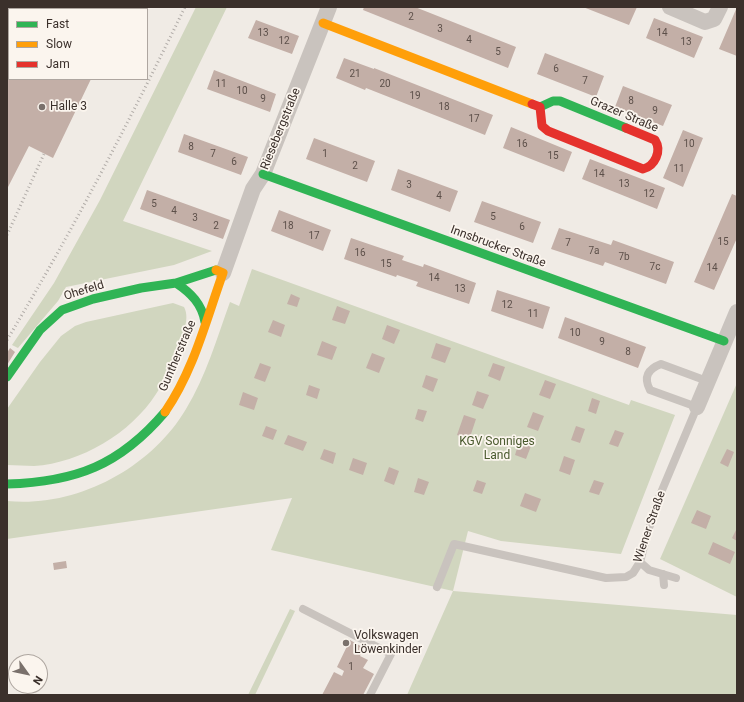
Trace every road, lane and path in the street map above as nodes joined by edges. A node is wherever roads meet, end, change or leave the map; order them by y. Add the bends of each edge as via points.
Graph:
1 (329, 7) edge
2 (670, 7) edge
3 (720, 7) edge
4 (323, 23) junction
5 (540, 107) junction
6 (263, 174) junction
7 (223, 273) junction
8 (176, 283) junction
9 (195, 287) dead end
10 (737, 312) edge
11 (206, 322) junction
12 (724, 341) junction
13 (7, 377) edge
14 (707, 381) junction
15 (697, 407) junction
16 (7, 484) edge
17 (640, 562) junction
18 (663, 574) junction
19 (676, 578) dead end
20 (664, 586) dead end
21 (437, 587) dead end
22 (303, 608) dead end
23 (370, 695) edge

1 - 4 street, Riesebergstraße
2 - 3 street via 705,22 714,19
4 - 5 street
4 - 6 street, Riesebergstraße
5 - 5 street, Grazer Straße via 542,126 548,131 642,169 648,169 652,165 659,147 655,140 560,101 553,101
6 - 7 street, Riesebergstraße via 253,189
6 - 12 street, Innsbrucker Straße
7 - 8 street, Ohefeld via 216,270
7 - 11 street, Guntherstraße via 212,293
8 - 9 street, Ohefeld
8 - 11 street via 199,303
8 - 13 street, Ohefeld via 100,297 62,310 40,330
10 - 12 street, Wiener Straße
11 - 16 street, Guntherstraße via 180,387 165,412 151,429 131,446 113,460 70,478 36,484
12 - 14 street, Wiener Straße
14 - 15 street, Wiener Straße
14 - 15 lane via 661,364 647,374 646,383 650,390
15 - 17 lane, Wiener Straße via 660,495
17 - 18 lane via 649,570
17 - 21 lane, Wiener Straße via 633,573 626,577 606,578 454,544
18 - 19 lane
18 - 20 lane
22 - 23 lane via 391,654

